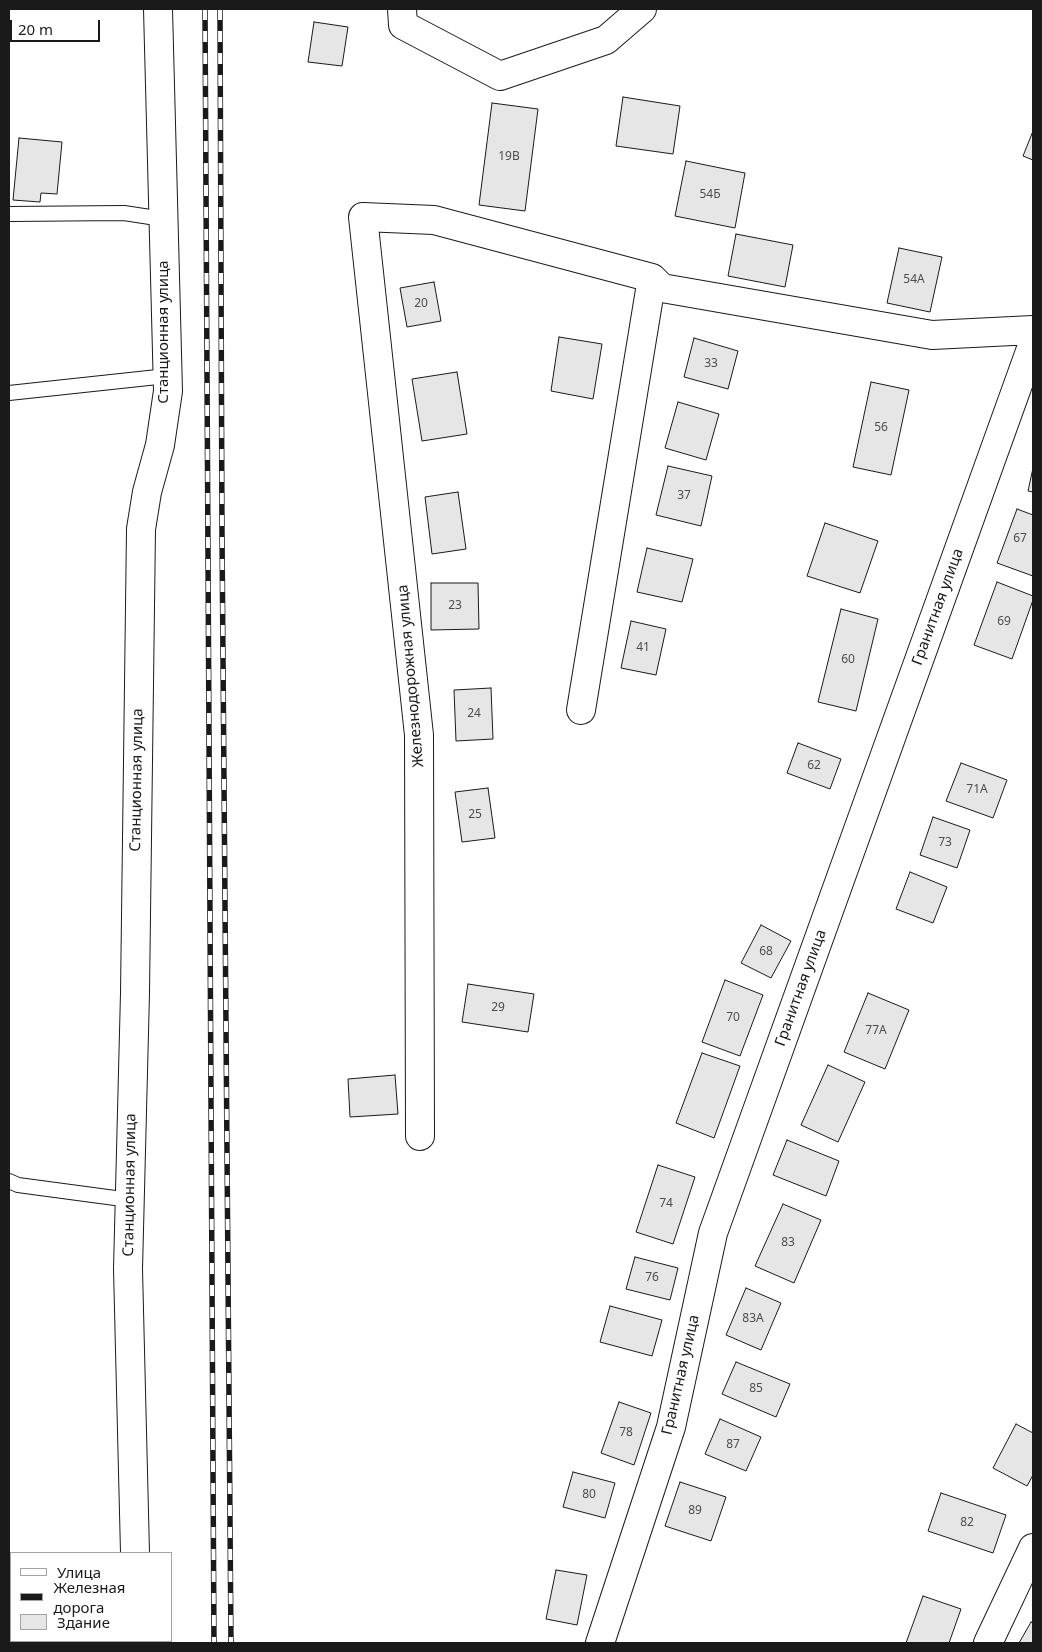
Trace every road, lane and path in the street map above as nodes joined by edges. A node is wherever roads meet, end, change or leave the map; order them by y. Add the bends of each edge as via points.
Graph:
1 (158, 9) edge
2 (402, 9) edge
3 (642, 9) edge
4 (9, 214) edge
5 (163, 219) junction
6 (652, 278) junction
7 (1033, 330) edge
8 (1033, 343) edge
9 (168, 376) junction
10 (9, 393) edge
11 (581, 710) dead end
12 (420, 1136) dead end
13 (9, 1181) edge
14 (130, 1200) junction
15 (1033, 1548) edge
16 (135, 1552) edge
17 (600, 1643) edge
18 (988, 1643) edge

1 - 5 street, Станционная улица
2 - 3 street via 403,24 500,76 606,40
4 - 5 lane via 124,213
5 - 9 street, Станционная улица
6 - 7 street via 662,288 932,335
6 - 11 street
6 - 12 street, Железнодорожная улица via 434,220 363,217 419,736
8 - 17 street, Гранитная улица via 713,1233 671,1427
9 - 10 lane
9 - 14 street, Станционная улица via 160,445 141,529
13 - 14 lane via 18,1185
14 - 16 street, Станционная улица via 128,1270
15 - 18 street

